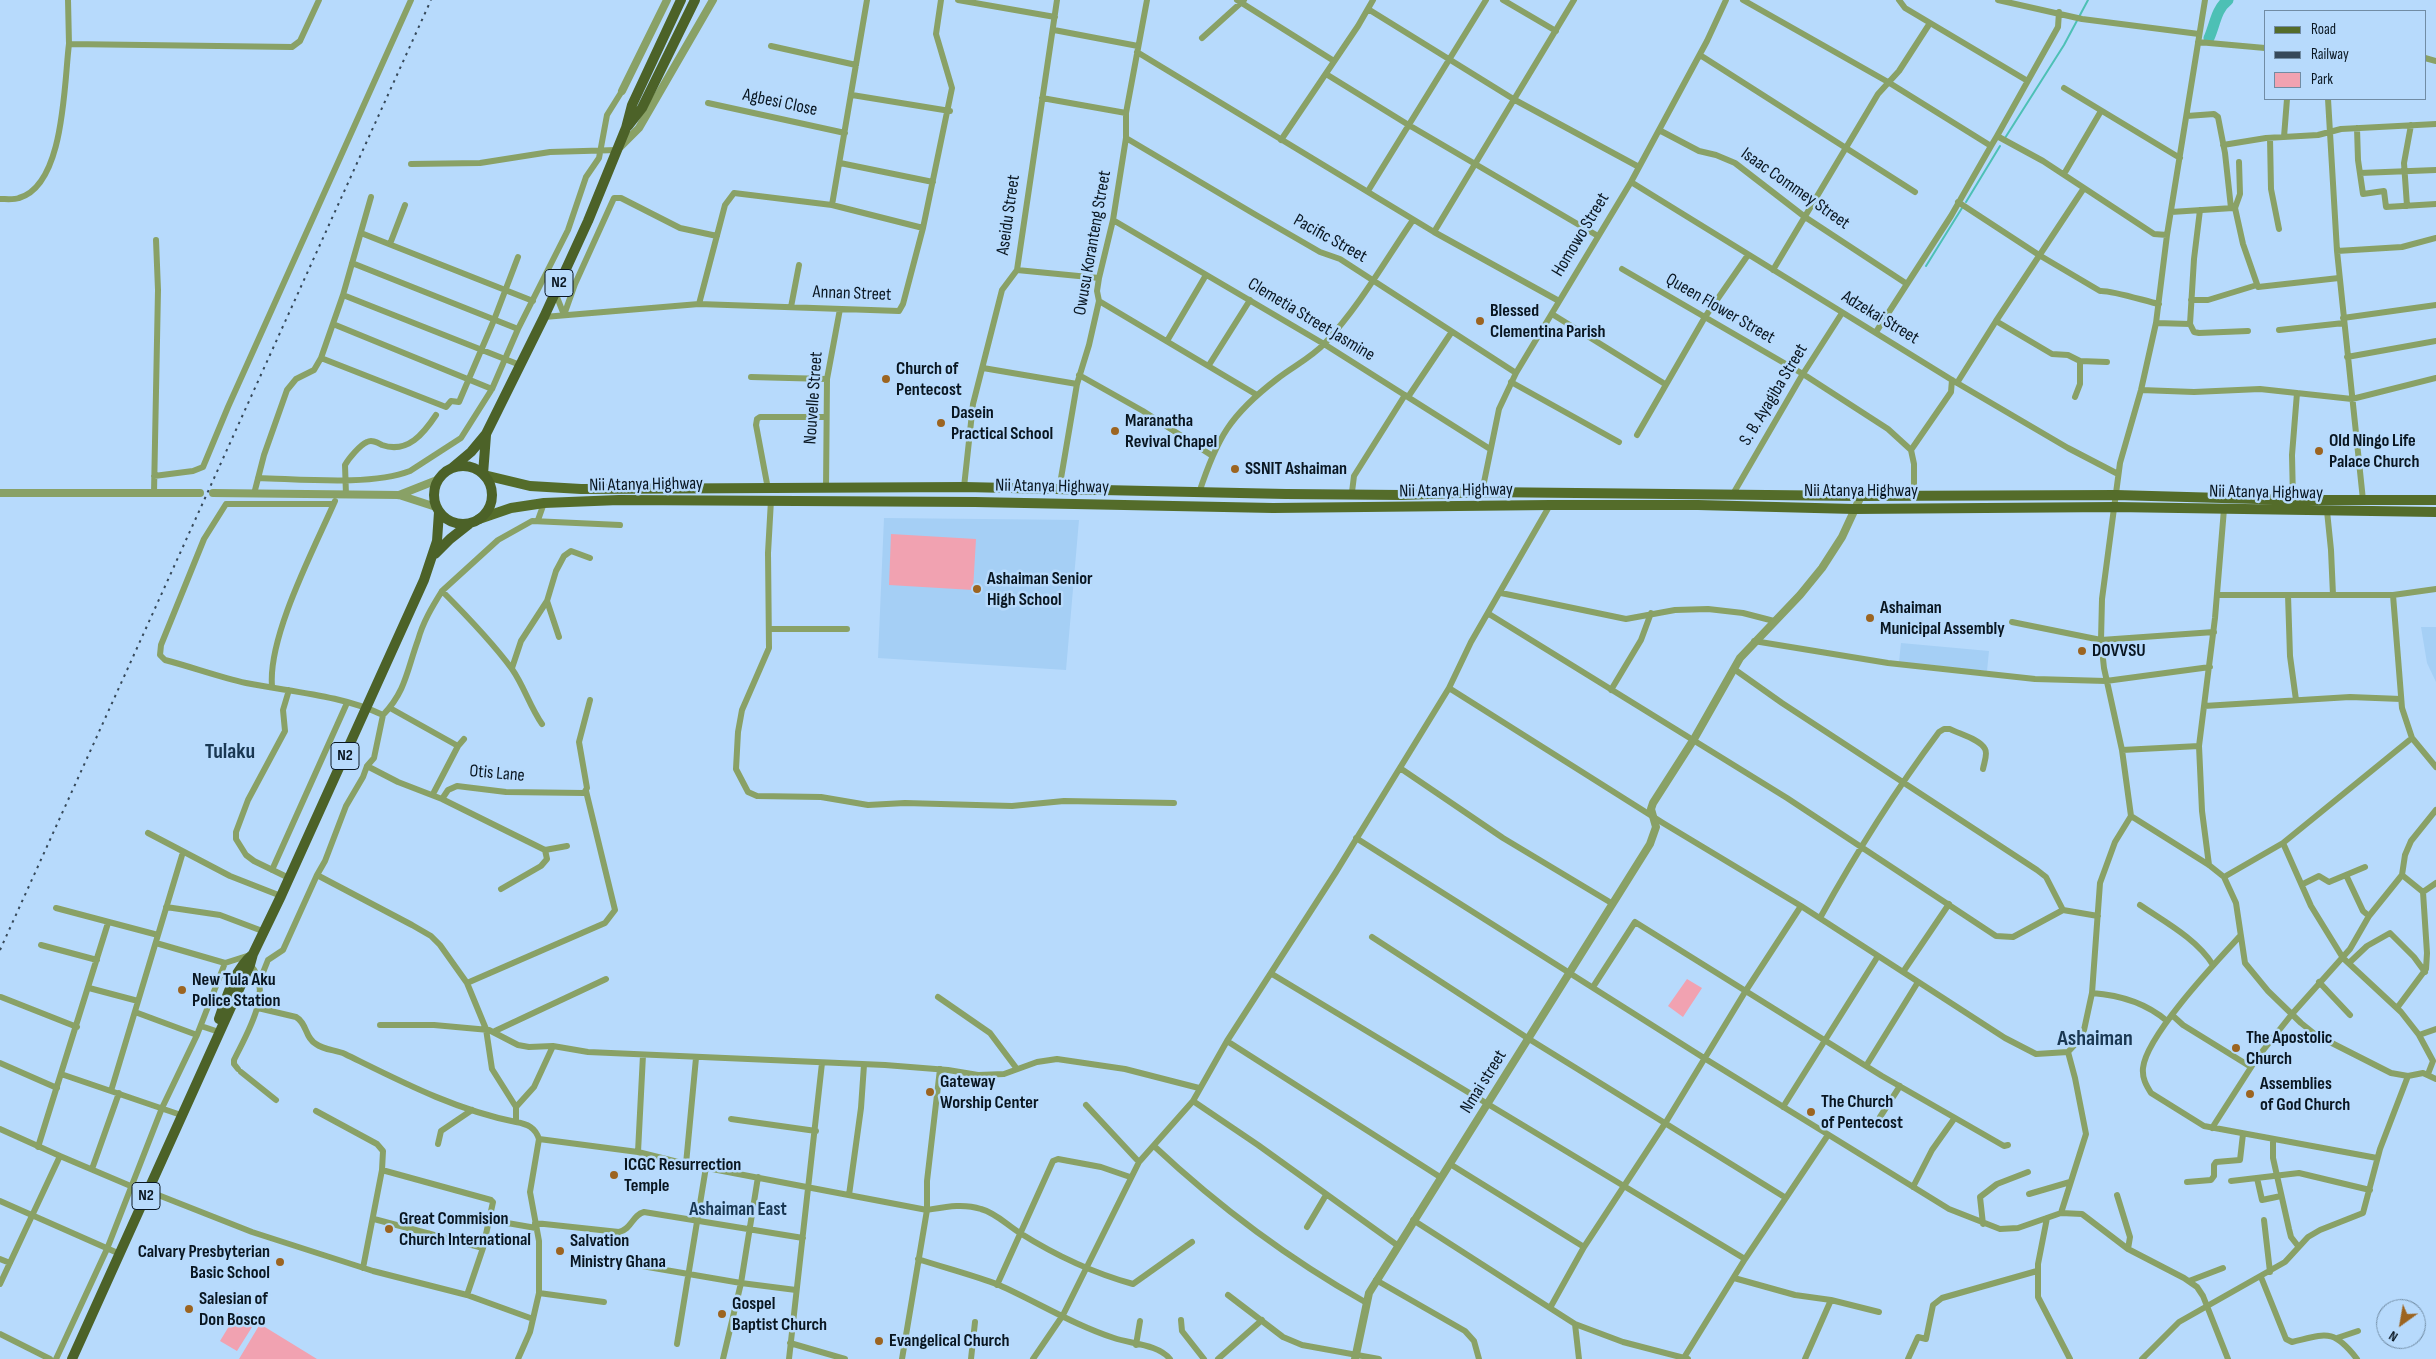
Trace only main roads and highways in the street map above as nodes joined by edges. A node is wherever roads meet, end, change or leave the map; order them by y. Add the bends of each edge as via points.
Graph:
1 (681, 0) edge
2 (695, 0) edge
3 (626, 128) junction
4 (486, 434) junction
5 (452, 468) junction
6 (483, 475) junction
7 (1045, 490) junction
8 (1273, 494) junction
9 (2436, 500) edge
10 (1043, 503) junction
11 (1273, 508) junction
12 (437, 510) junction
13 (2436, 512) edge
14 (474, 522) junction
15 (433, 557) junction
16 (252, 954) junction
17 (219, 1032) junction
18 (72, 1359) edge

1 - 3 highway, N2 via 632,105
2 - 3 highway, N2 via 642,108
3 - 4 highway, N2 via 588,221
4 - 5 highway, N2
4 - 6 highway, N2
5 - 6 highway via 468,466
5 - 12 highway, N2 via 437,480 433,493
6 - 7 main road via 530,486 581,489 964,487
6 - 14 highway, N2 via 491,489 491,504
7 - 8 main road
7 - 10 main road
8 - 9 main road via 2116,495
8 - 11 main road
10 - 11 main road, Nii Atanya Highway
10 - 14 main road, Nii Atanya Highway via 619,500 544,503 498,511
11 - 13 main road, Nii Atanya Highway via 2115,506
12 - 14 highway via 456,524
12 - 15 highway, N2 via 439,534
14 - 15 highway, N2 via 450,539
15 - 16 highway, N2 via 265,932
16 - 17 highway, N2
16 - 17 highway, N2 via 234,978 219,1019
17 - 18 highway, N2

